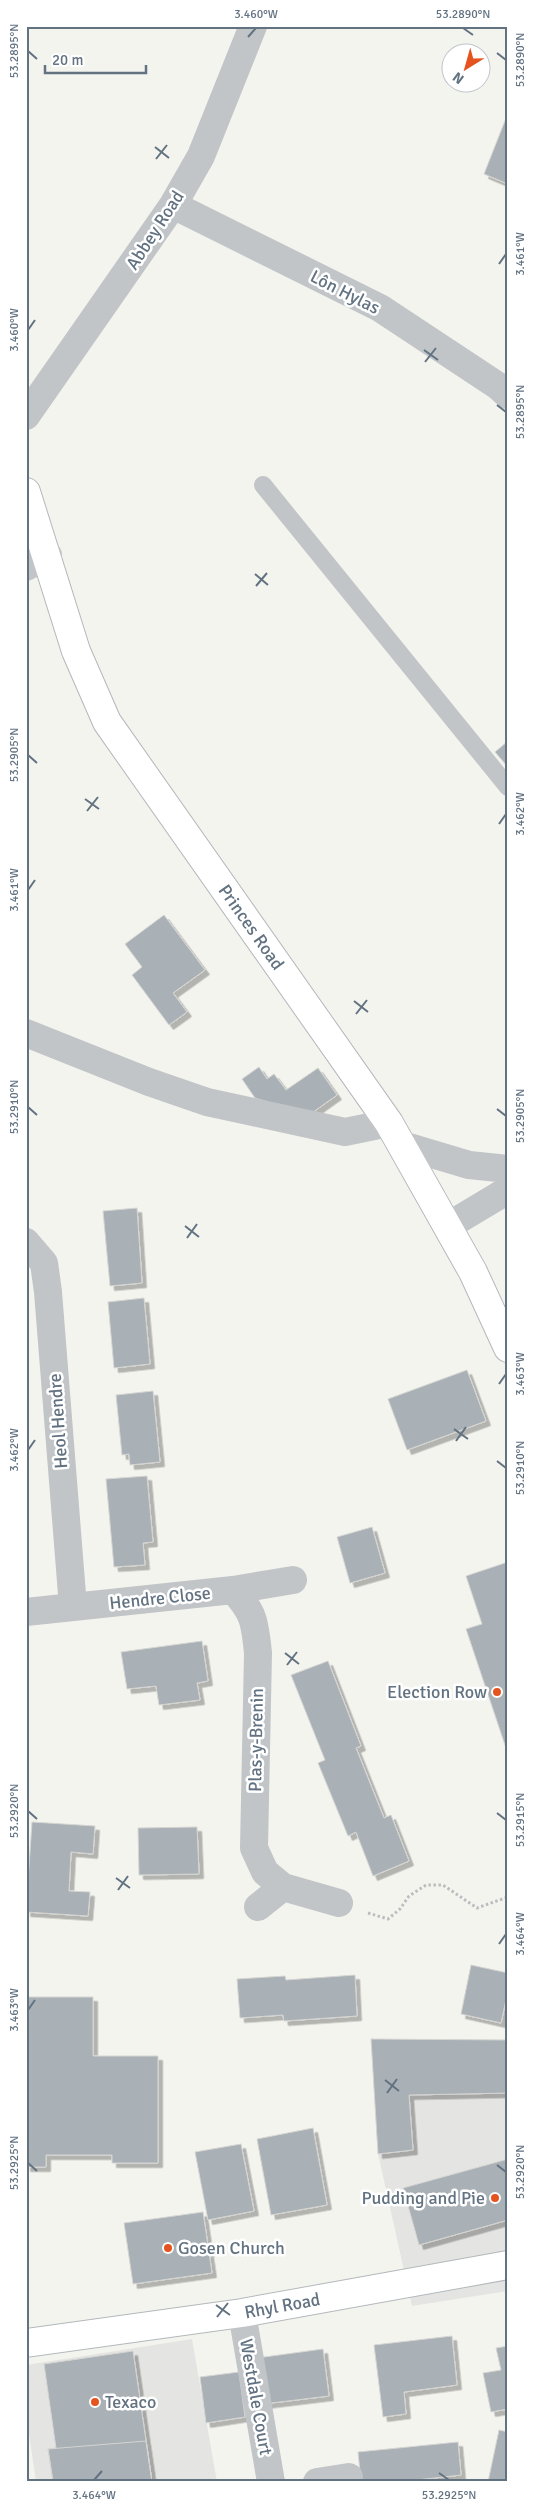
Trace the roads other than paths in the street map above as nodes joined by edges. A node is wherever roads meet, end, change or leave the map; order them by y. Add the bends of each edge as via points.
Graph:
1 (253, 26) edge
2 (173, 205) junction
3 (508, 395) edge
4 (26, 416) edge
5 (263, 485) dead end
6 (26, 492) edge
7 (37, 561) edge
8 (508, 788) edge
9 (26, 1033) edge
10 (395, 1134) junction
11 (508, 1169) edge
12 (508, 1190) edge
13 (448, 1226) junction
14 (26, 1242) edge
15 (508, 1348) edge
16 (293, 1580) dead end
17 (233, 1590) junction
18 (73, 1607) junction
19 (26, 1612) edge
20 (283, 1887) junction
21 (339, 1903) road end
22 (258, 1906) dead end
23 (508, 2265) edge
24 (242, 2312) junction
25 (26, 2343) edge
26 (349, 2477) dead end
27 (271, 2482) edge
28 (318, 2482) edge

1 - 2 street, Abbey Road via 201,156
2 - 3 street, Lôn Hylas via 380,308
2 - 4 street, Abbey Road
5 - 8 lane
6 - 7 street, Princes Road
7 - 10 street, Princes Road via 107,722
9 - 10 street via 207,1102 345,1132
10 - 11 street via 469,1165
10 - 13 street, Princes Road
12 - 13 street
13 - 15 street, Princes Road
14 - 18 street, Heol Hendre via 44,1263 48,1292
16 - 17 street, Hendre Close
17 - 18 street, Hendre Close
17 - 20 street, Plas-y-Brenin via 247,1604 255,1621 258,1653 254,1848 265,1872
18 - 19 street, Hendre Close
20 - 21 street, Plas-y-Brenin
20 - 22 street
23 - 24 street, Rhyl Road
24 - 25 street, Rhyl Road
24 - 27 street, Westdale Court
26 - 28 street

